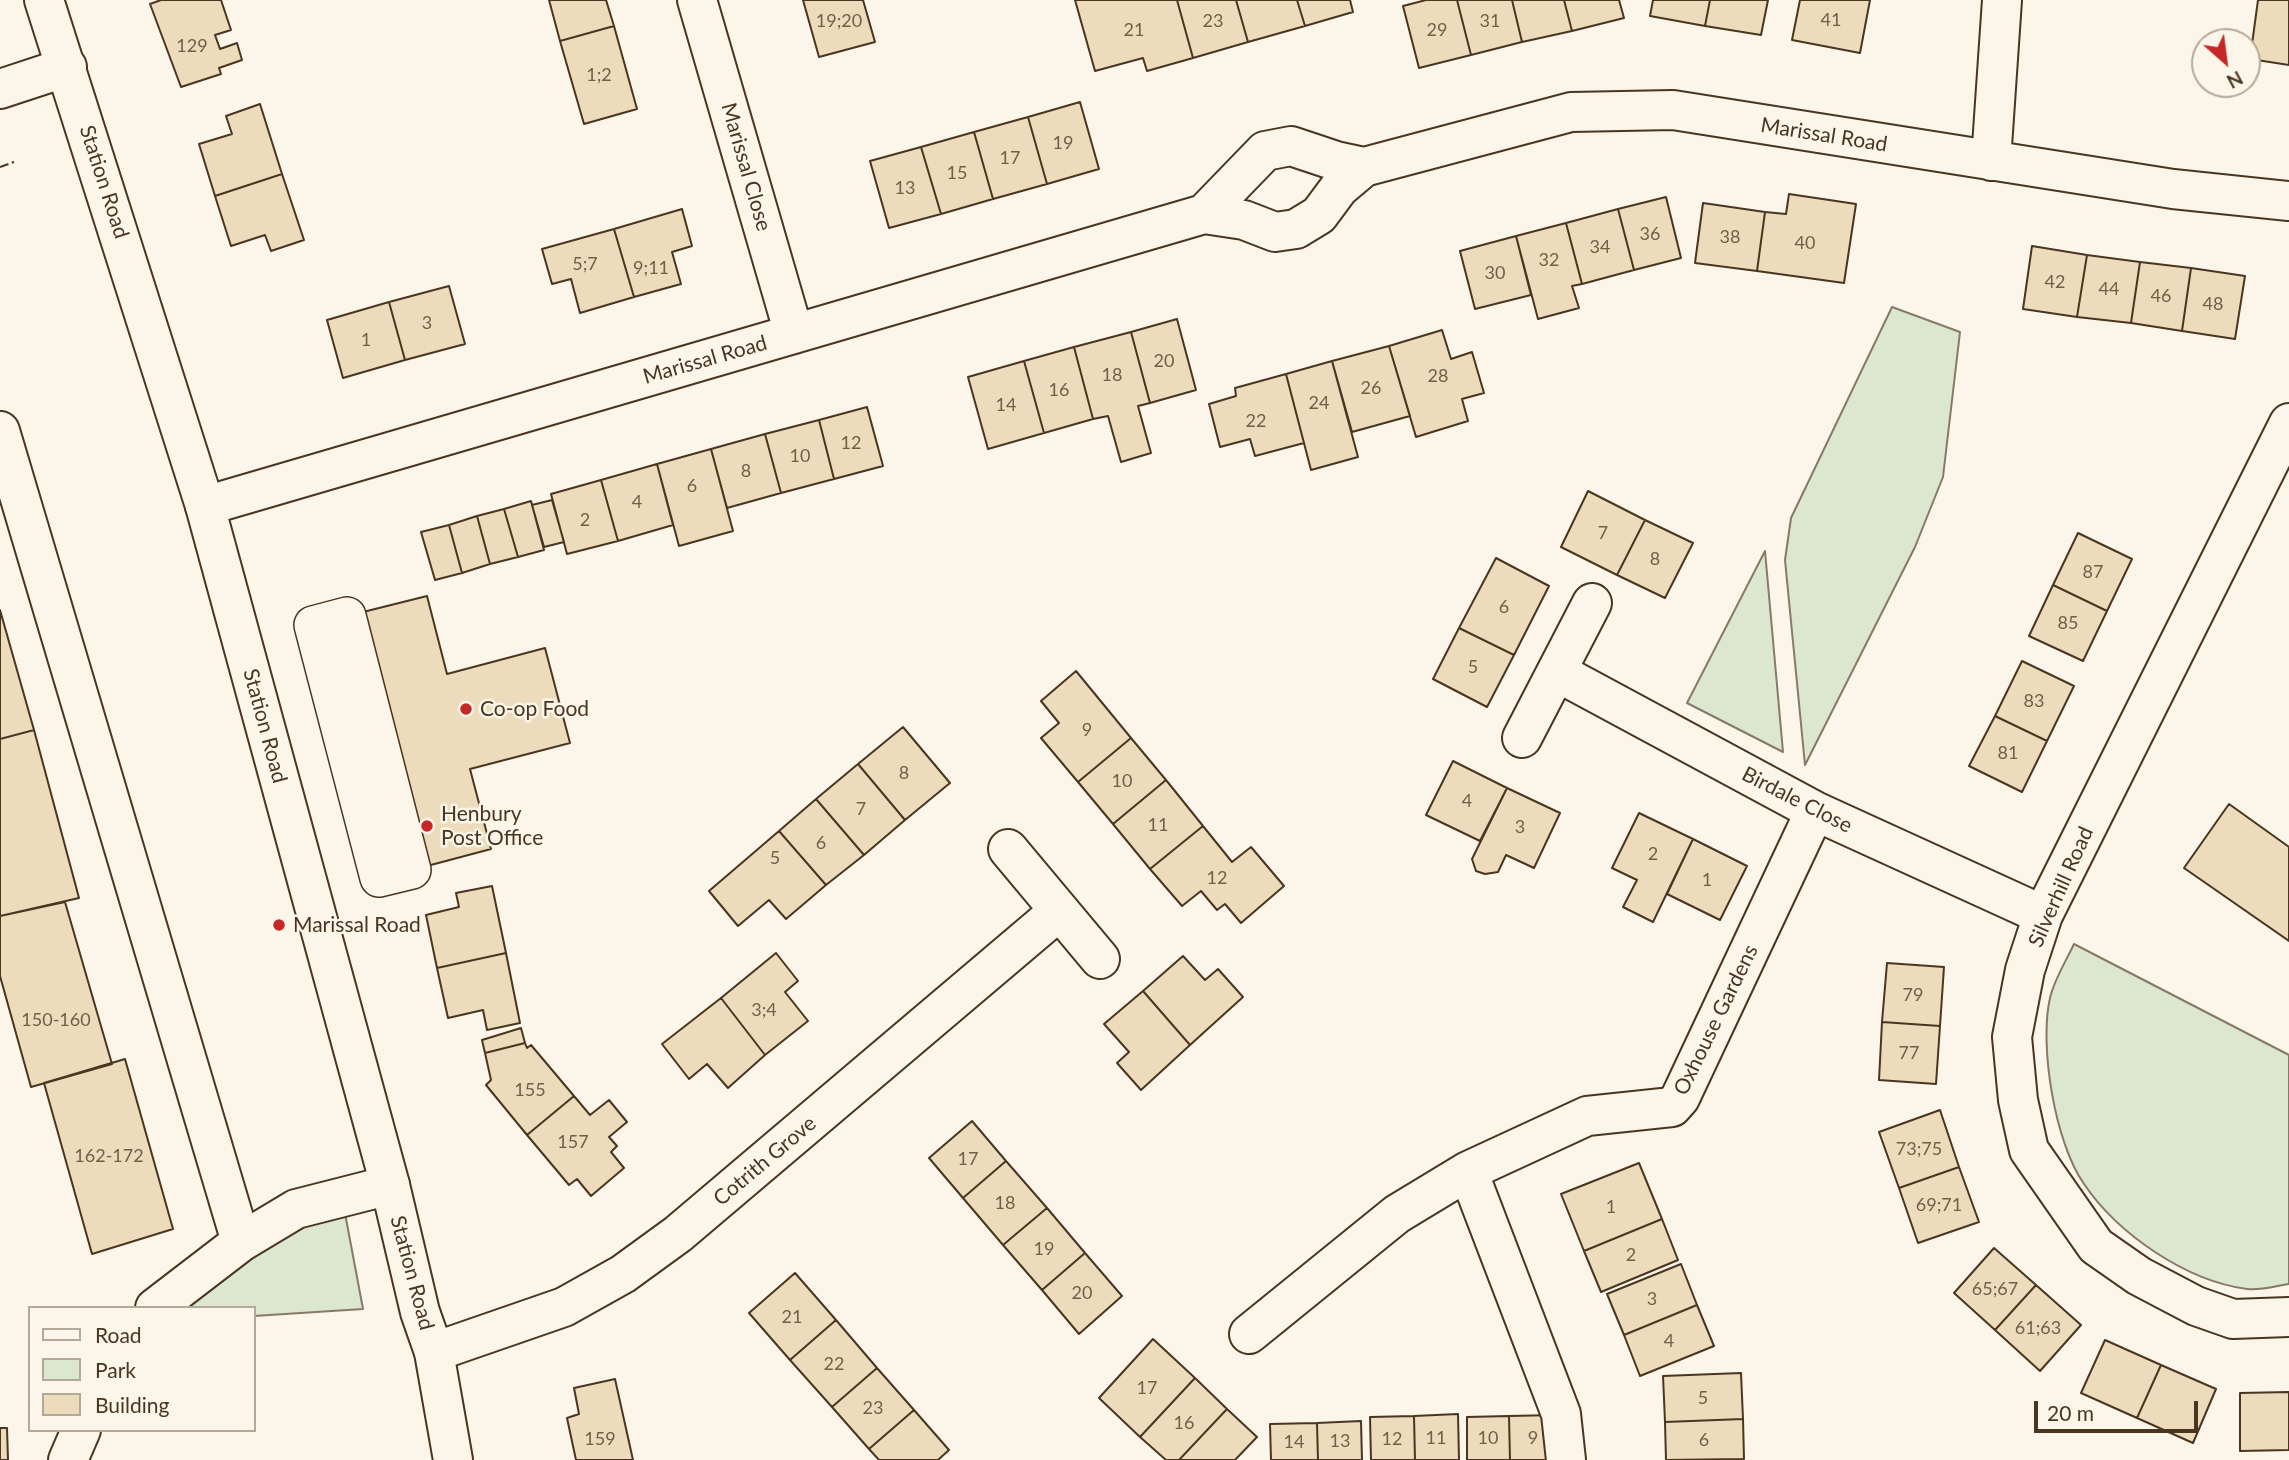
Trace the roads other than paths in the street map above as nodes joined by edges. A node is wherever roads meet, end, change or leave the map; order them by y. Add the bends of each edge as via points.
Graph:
1 (44, 0) edge
2 (697, 0) edge
3 (2002, 0) edge
4 (67, 67) junction
5 (0, 89) edge
6 (1991, 161) junction
7 (1364, 167) junction
8 (2289, 201) edge
9 (1204, 214) junction
10 (794, 334) junction
11 (2289, 423) edge
12 (0, 431) edge
13 (205, 506) junction
14 (1592, 603) dead end
15 (1557, 672) junction
16 (1522, 738) dead end
17 (1815, 811) junction
18 (1007, 849) dead end
19 (412, 870) joint
20 (1059, 911) junction
21 (2043, 915) junction
22 (1100, 959) dead end
23 (1468, 1171) junction
24 (390, 1185) junction
25 (241, 1242) junction
26 (158, 1306) edge
27 (2289, 1317) edge
28 (1248, 1334) dead end
29 (434, 1352) junction
30 (80, 1432) edge
31 (68, 1460) edge
32 (453, 1460) edge
33 (1566, 1460) edge

1 - 4 street, Station Road
2 - 10 street, Marissal Close
3 - 6 street
4 - 5 street
4 - 13 street, Station Road
6 - 7 street, Marissal Road via 1673,110 1620,109 1571,113
6 - 8 street, Marissal Road via 2173,189
7 - 9 street, Marissal Road via 1339,188 1319,215 1296,229 1275,232 1244,220
7 - 9 street, Marissal Road via 1291,146 1265,151
9 - 10 street, Marissal Road
10 - 13 street, Marissal Road
11 - 21 street, Silverhill Road
12 - 25 street
13 - 24 street, Station Road
14 - 15 street
15 - 16 street
15 - 17 street, Birdale Close
17 - 21 street, Birdale Close
17 - 23 street, Oxhouse Gardens via 1672,1107 1587,1116
18 - 20 street
19 - 19 street via 379,878 313,625 347,617
20 - 22 street
20 - 29 street, Cotrith Grove via 678,1234 634,1266 564,1307
21 - 27 street, Silverhill Road via 2025,970 2012,1037 2029,1150 2096,1246 2139,1276 2196,1306 2233,1319
23 - 28 street, Oxhouse Gardens via 1397,1214
23 - 33 street via 1560,1414
24 - 25 street via 296,1209
24 - 29 street, Station Road
25 - 26 street
29 - 32 street, Station Road
30 - 31 street

